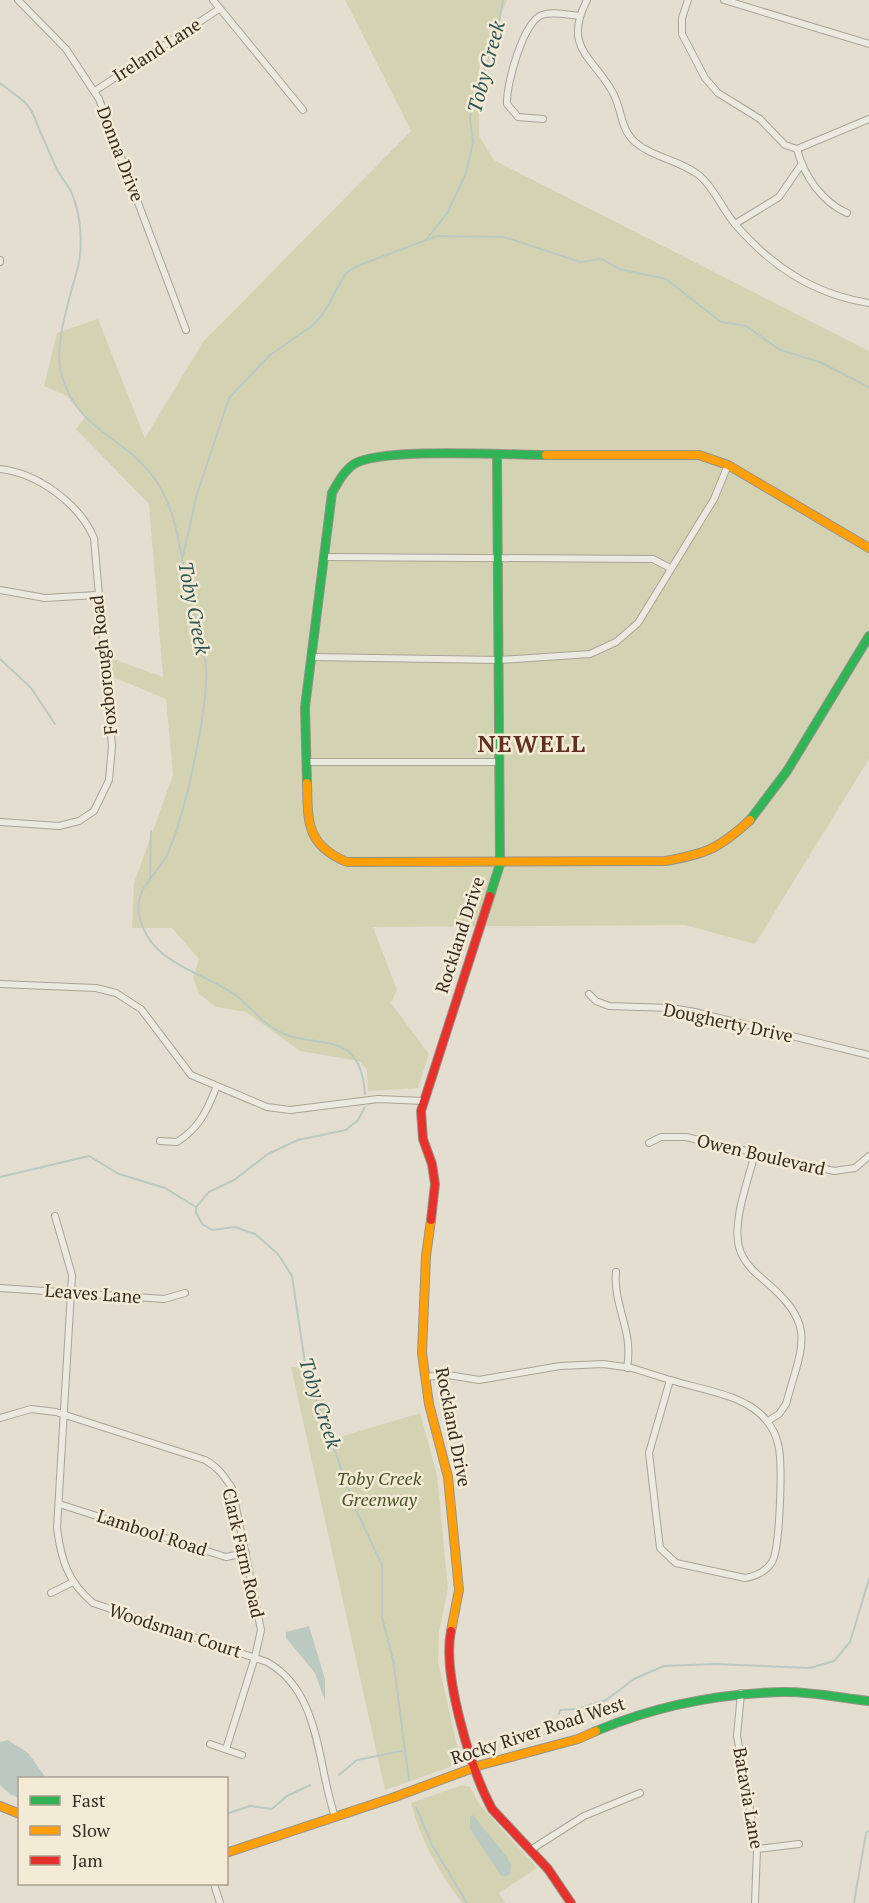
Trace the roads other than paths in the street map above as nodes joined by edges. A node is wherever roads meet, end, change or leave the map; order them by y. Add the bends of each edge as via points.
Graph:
1 (18, 0) edge
2 (213, 0) edge
3 (587, 0) edge
4 (688, 0) edge
5 (724, 0) edge
6 (219, 9) junction
7 (580, 16) junction
8 (869, 44) edge
9 (95, 91) junction
10 (303, 110) dead end
11 (543, 119) dead end
12 (869, 119) edge
13 (797, 149) junction
14 (801, 165) junction
15 (847, 213) dead end
16 (735, 224) junction
17 (869, 303) edge
18 (186, 330) dead end
19 (497, 456) junction
20 (728, 465) junction
21 (0, 469) edge
22 (869, 548) edge
23 (325, 556) junction
24 (498, 557) junction
25 (670, 568) junction
26 (0, 590) edge
27 (97, 595) junction
28 (869, 636) edge
29 (312, 657) junction
30 (498, 660) junction
31 (306, 762) junction
32 (499, 762) junction
33 (0, 822) edge
34 (500, 864) junction
35 (0, 984) edge
36 (589, 994) dead end
37 (869, 1055) edge
38 (216, 1088) junction
39 (424, 1101) junction
40 (160, 1141) dead end
41 (649, 1143) dead end
42 (756, 1153) junction
43 (869, 1156) edge
44 (55, 1216) dead end
45 (616, 1272) dead end
46 (0, 1288) edge
47 (72, 1293) junction
48 (185, 1293) dead end
49 (627, 1368) junction
50 (425, 1377) junction
51 (670, 1380) junction
52 (66, 1415) junction
53 (0, 1418) edge
54 (768, 1421) junction
55 (59, 1504) junction
56 (246, 1553) junction
57 (73, 1582) junction
58 (51, 1593) dead end
59 (255, 1657) junction
60 (741, 1693) junction
61 (869, 1701) edge
62 (210, 1744) dead end
63 (226, 1749) junction
64 (242, 1755) dead end
65 (474, 1768) junction
66 (640, 1793) dead end
67 (0, 1806) edge
68 (18, 1813) edge
69 (335, 1817) junction
70 (799, 1844) dead end
71 (532, 1849) junction
72 (757, 1849) junction
73 (228, 1852) edge
74 (214, 1885) edge
75 (220, 1903) edge
76 (571, 1903) edge
77 (755, 1903) edge

1 - 9 street, Donna Drive via 66,49
2 - 6 street
3 - 7 street
4 - 13 street via 682,34 705,78 718,93 760,119 785,145
5 - 8 street
6 - 9 street, Ireland Lane
6 - 10 street
7 - 11 street via 541,15 526,31 507,104 518,117
7 - 16 street via 581,47 614,94 629,135 645,149 701,177
9 - 18 street, Donna Drive
12 - 13 street
13 - 14 street
14 - 15 street via 830,203
14 - 16 street via 779,197
16 - 17 street via 791,276 812,287
19 - 20 street via 699,455
19 - 23 street via 388,455 360,459 342,472 332,493
19 - 24 street, Rockland Drive
20 - 22 street
20 - 25 street via 714,499
21 - 27 street, Foxborough Road via 13,470 45,485 84,520 95,543
23 - 24 street
23 - 29 street
24 - 25 street via 653,558
24 - 30 street, Rockland Drive
25 - 30 street via 638,623 616,642 590,654
26 - 27 street via 45,598
27 - 33 street, Foxborough Road via 112,746 112,767 104,793 88,816 69,825
28 - 34 street via 758,814 702,855 665,861
29 - 30 street
29 - 31 street via 305,707
30 - 32 street, Rockland Drive
31 - 32 street
31 - 34 street via 308,825 327,855 347,862
32 - 34 street, Rockland Drive
34 - 39 street, Rockland Drive
35 - 38 street via 96,988 125,997 150,1018 191,1075
36 - 37 street, Dougherty Drive via 609,1006 695,1012
38 - 39 street via 267,1107 290,1110 378,1099
38 - 40 street via 195,1128 177,1142
39 - 50 street, Rockland Drive via 421,1128 435,1184 422,1322
41 - 42 street, Owen Boulevard via 670,1136
42 - 43 street, Owen Boulevard via 834,1171 855,1168
42 - 54 street via 738,1227 739,1247 751,1269 790,1303 802,1332 786,1404
44 - 47 street, Woodsman Court via 70,1264
45 - 49 street via 616,1292 630,1344
46 - 47 street, Leaves Lane
47 - 48 street, Leaves Lane via 164,1299
47 - 52 street, Woodsman Court
49 - 50 street via 582,1364 479,1380 448,1374
49 - 51 street
50 - 65 street, Rockland Drive via 448,1477 456,1548 459,1590 449,1641 450,1671
51 - 54 street via 745,1404
51 - 54 street via 651,1439 649,1467 657,1540 665,1555 676,1563 745,1578 762,1573 773,1561 777,1548 779,1449
52 - 53 street, Clark Farm Road via 31,1409
52 - 55 street, Woodsman Court
52 - 56 street, Clark Farm Road via 214,1465 232,1488
55 - 56 street, Lambool Road via 226,1557
55 - 57 street, Woodsman Court via 60,1553
56 - 59 street, Clark Farm Road via 260,1622
57 - 58 street
57 - 59 street, Woodsman Court via 93,1603
59 - 63 street, Clark Farm Road
59 - 69 street, Woodsman Court via 279,1668 300,1692
60 - 61 street, Rocky River Road West via 824,1694
60 - 65 street, Rocky River Road West via 664,1707 578,1739
60 - 72 street, Batavia Lane via 737,1736
62 - 63 street
63 - 64 street
65 - 69 street, Rocky River Road West
65 - 71 street, Rockland Drive via 492,1809
66 - 71 street via 584,1816
67 - 68 street
69 - 73 street, Rocky River Road West
70 - 72 street
71 - 76 street, Rockland Drive
72 - 77 street, Batavia Lane
74 - 75 street

